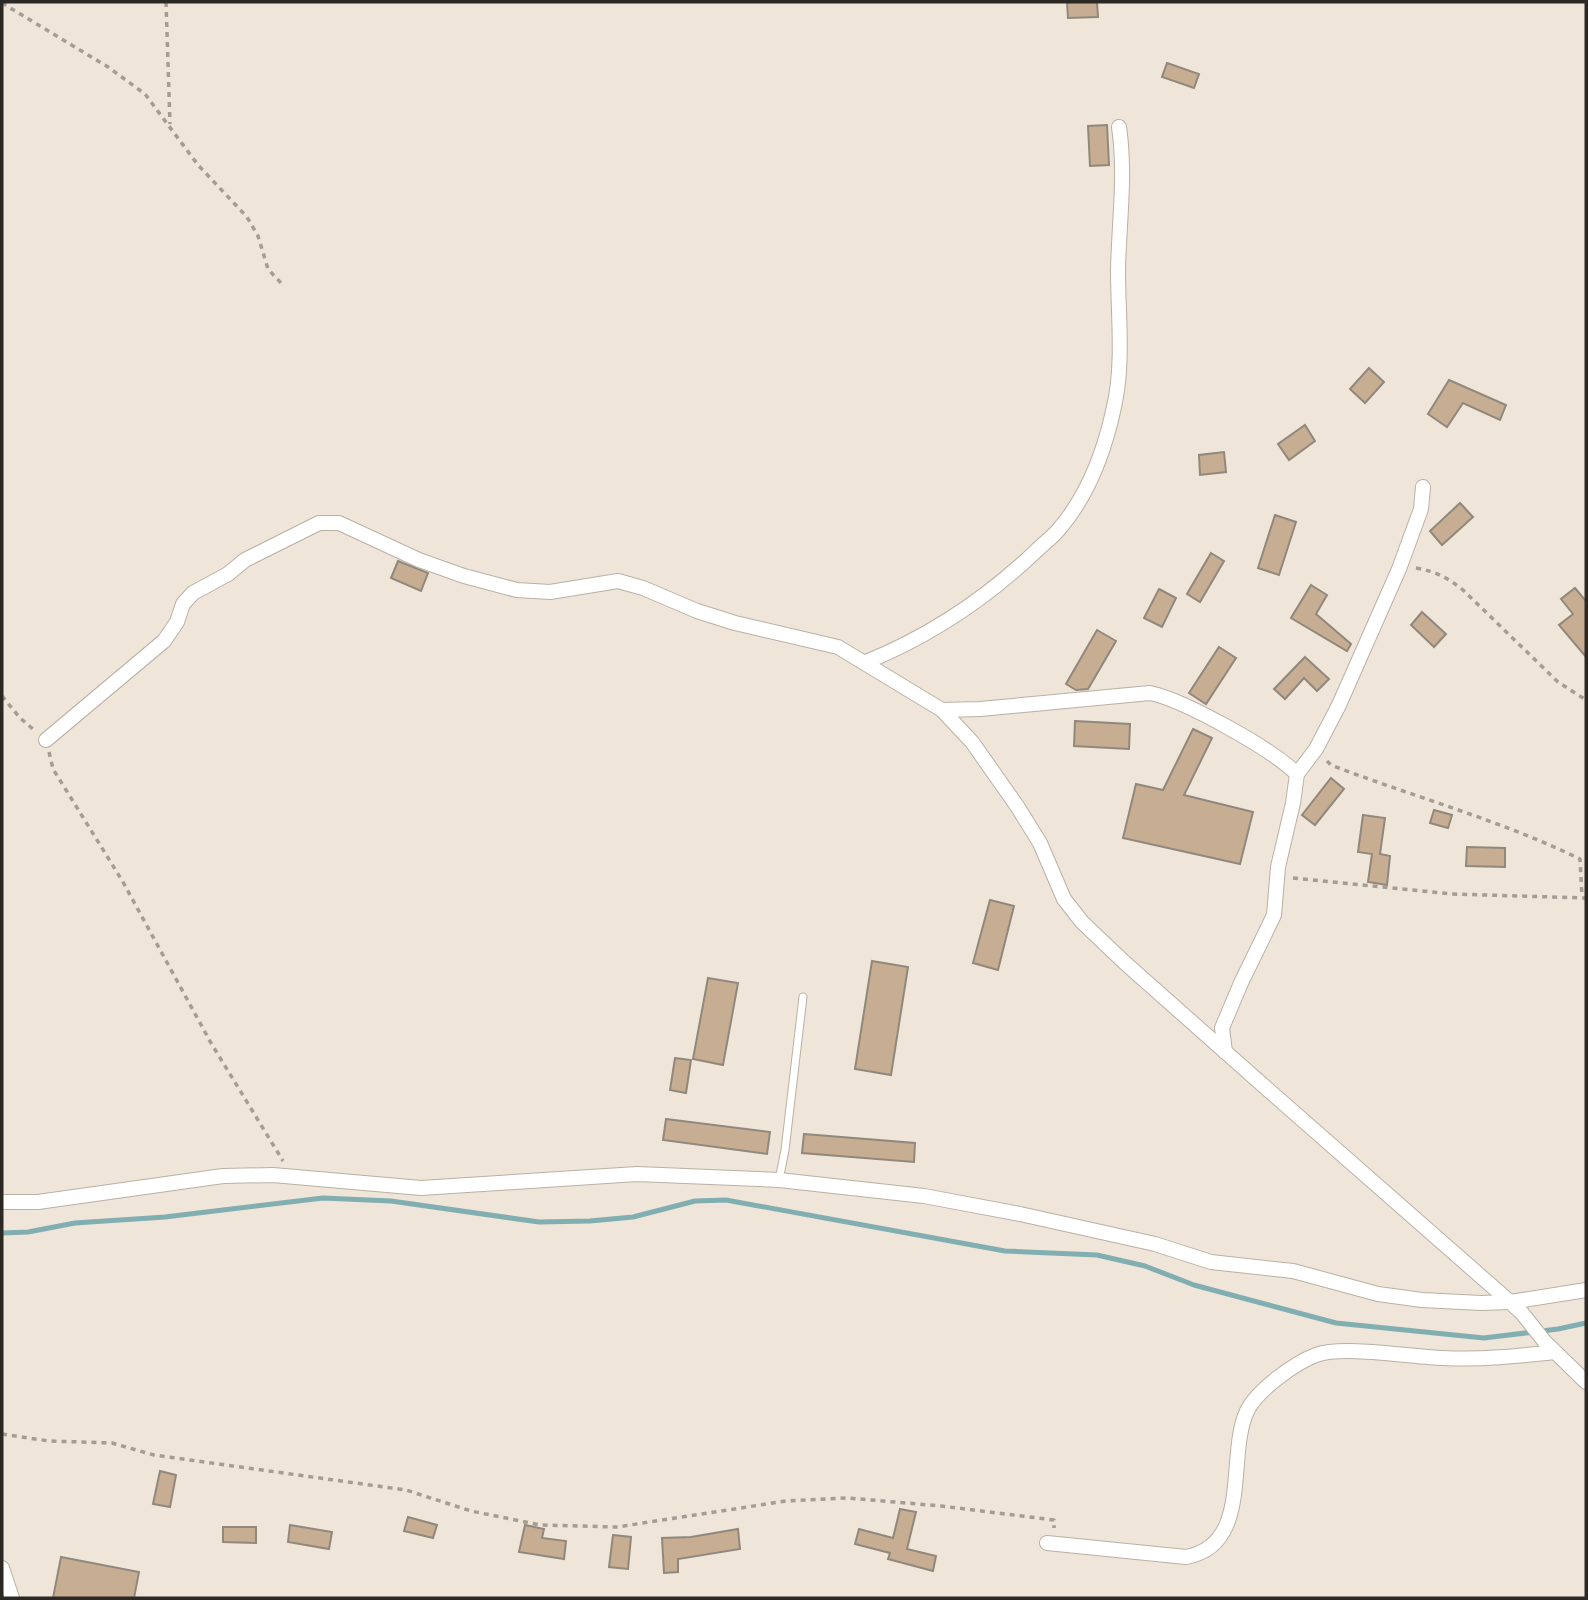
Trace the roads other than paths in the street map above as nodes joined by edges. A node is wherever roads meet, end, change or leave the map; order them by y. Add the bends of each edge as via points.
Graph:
1 (1119, 127) dead end
2 (1423, 487) dead end
3 (866, 663) junction
4 (942, 710) junction
5 (46, 740) road end
6 (1297, 774) junction
7 (803, 997) dead end
8 (1225, 1052) junction
9 (779, 1180) junction
10 (2, 1202) edge
11 (1586, 1290) edge
12 (1510, 1302) junction
13 (1550, 1347) junction
14 (1586, 1382) edge
15 (1050, 1544) road end
16 (2, 1568) edge
17 (12, 1598) edge

1 - 3 street via 1123,164 1119,368 1115,406 1092,475 1060,528 998,585 959,614
2 - 6 street via 1399,569 1339,705 1317,749
3 - 4 street
3 - 5 street via 838,647 735,623 643,588 618,582 550,592 517,590 419,560 339,523 319,523 245,560 193,593 164,641
4 - 6 street via 1150,693 1168,696
4 - 8 street via 972,742 1017,806 1040,843 1064,899 1082,922
6 - 8 street via 1274,915 1222,1028
7 - 9 lane
8 - 12 street
9 - 10 street via 637,1174 421,1188 223,1176 38,1202
9 - 12 street via 925,1196 1020,1213 1156,1244 1211,1262 1293,1271 1378,1294
11 - 12 street
12 - 13 street
13 - 14 street
13 - 15 street via 1493,1358 1336,1351 1316,1355 1267,1387 1248,1409 1229,1518 1208,1551 1186,1557
16 - 17 street

